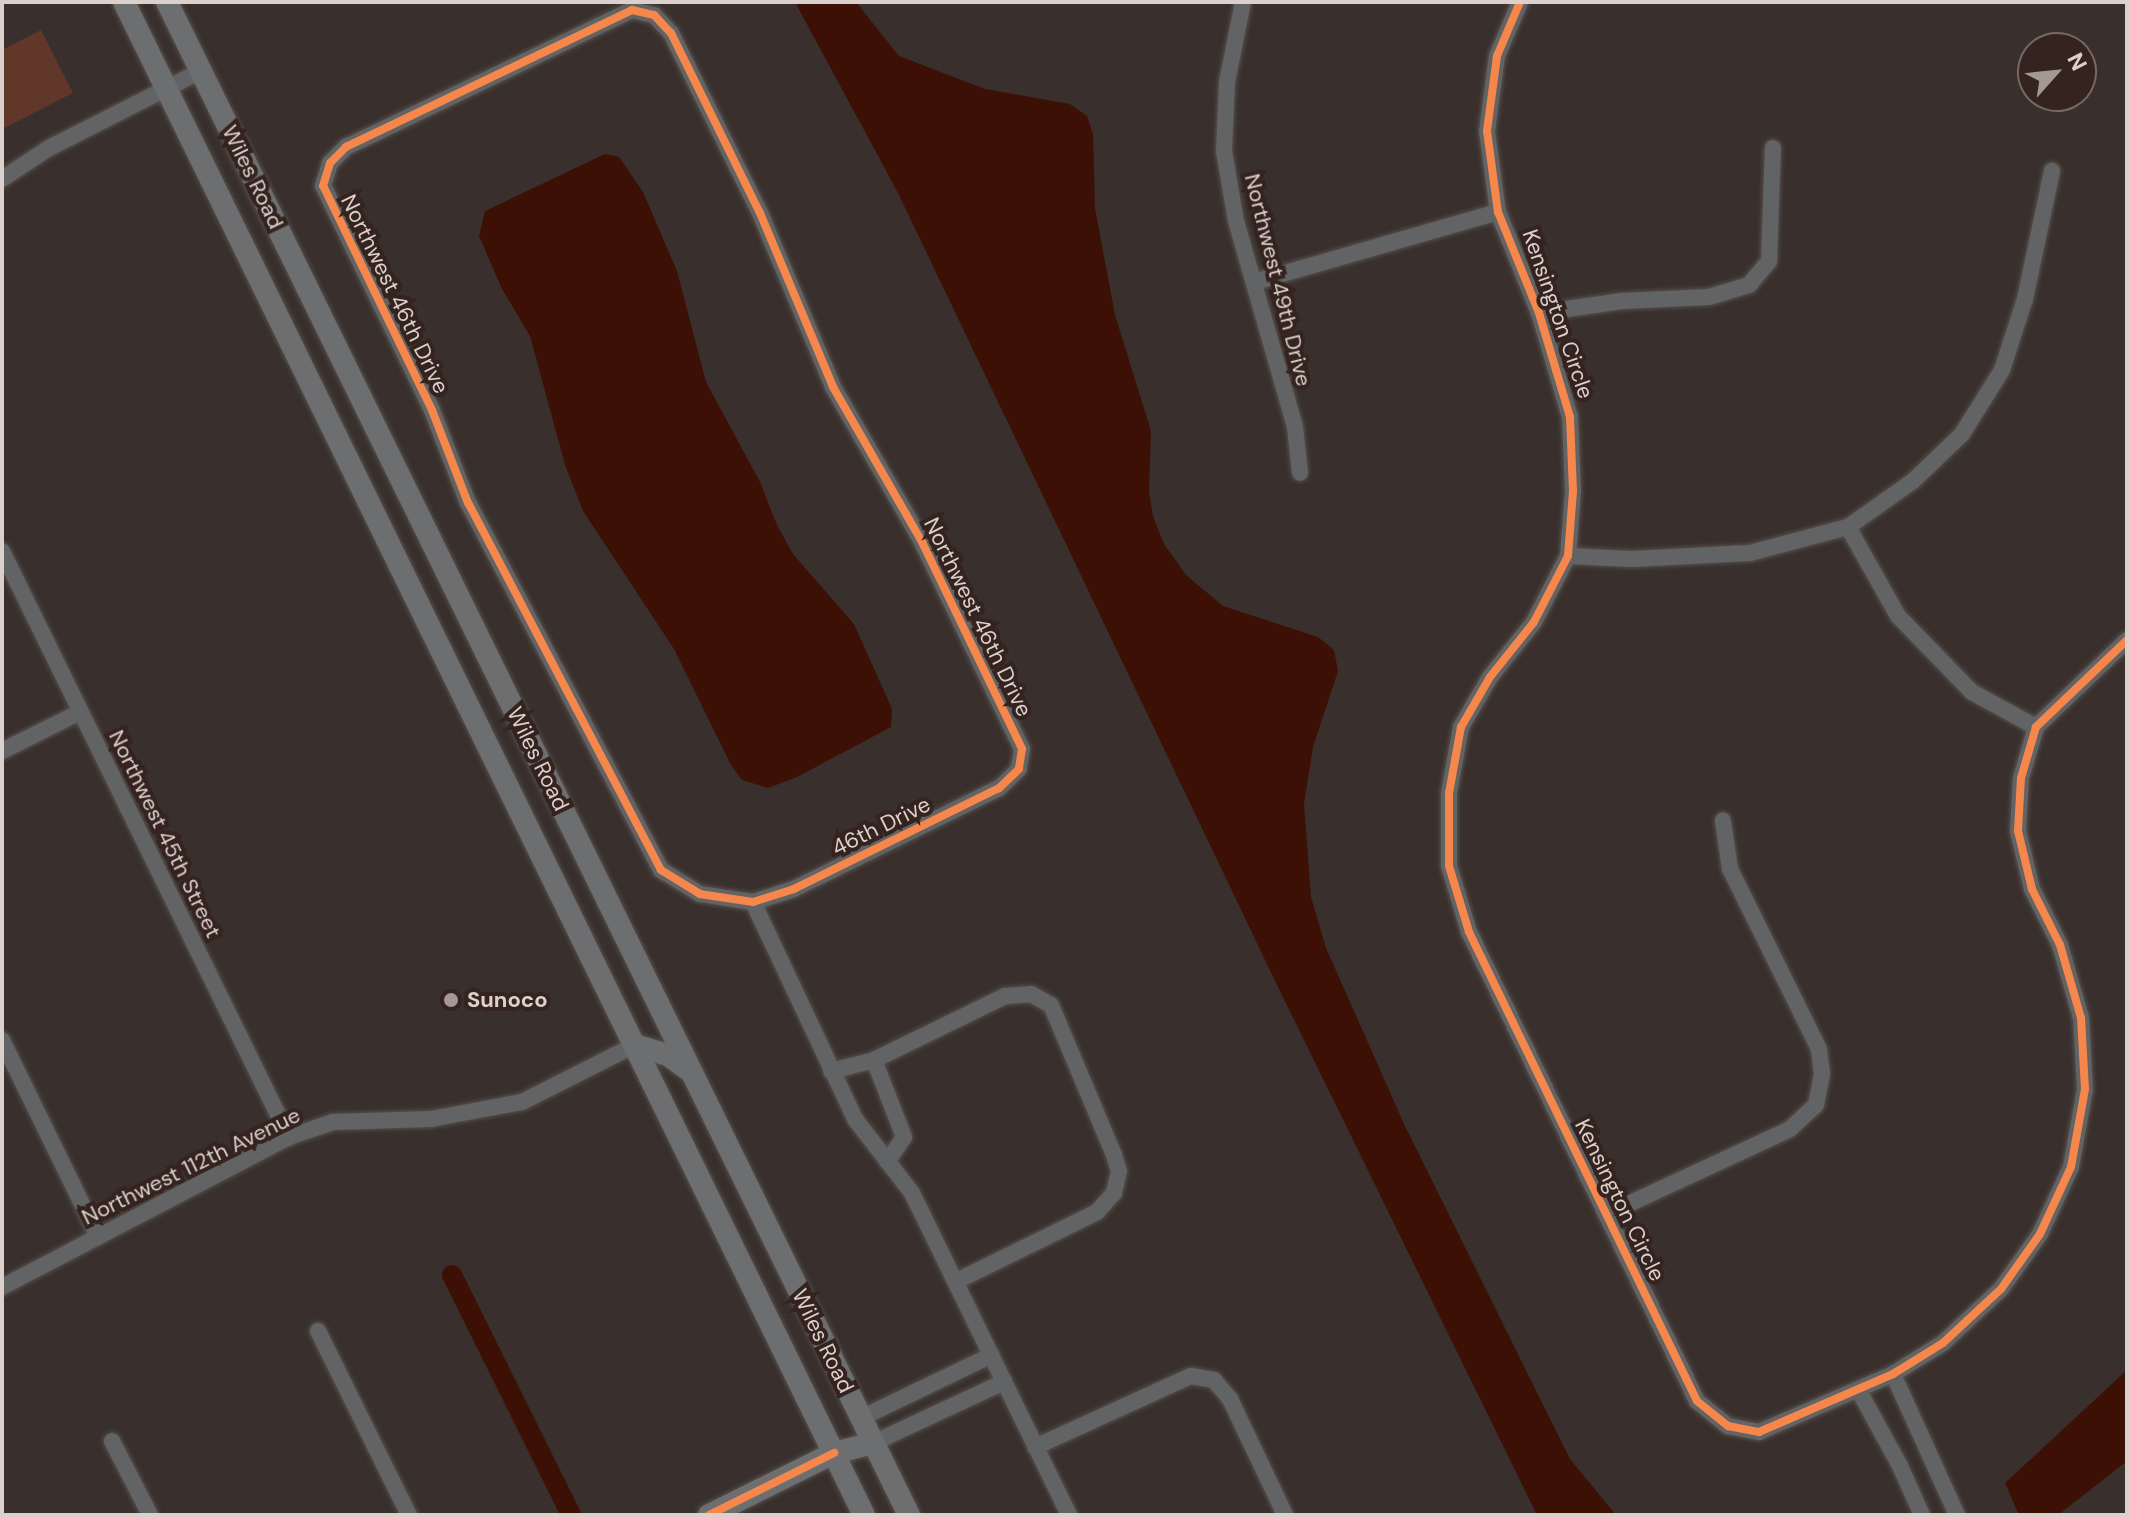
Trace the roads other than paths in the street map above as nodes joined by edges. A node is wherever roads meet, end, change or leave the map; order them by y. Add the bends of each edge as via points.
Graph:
1 (124, 2) edge
2 (167, 2) edge
3 (1243, 2) edge
4 (1520, 2) edge
5 (201, 71) junction
6 (166, 88) junction
7 (1773, 148) dead end
8 (2052, 171) dead end
9 (2, 179) edge
10 (1498, 212) junction
11 (1254, 282) junction
12 (1539, 313) junction
13 (1300, 473) dead end
14 (1848, 527) junction
15 (2, 551) edge
16 (1568, 556) junction
17 (2127, 640) edge
18 (80, 712) junction
19 (2036, 727) junction
20 (2, 751) edge
21 (1019, 769) joint
22 (1723, 821) dead end
23 (753, 902) junction
24 (2, 1040) edge
25 (635, 1045) junction
26 (874, 1060) junction
27 (831, 1071) junction
28 (691, 1072) junction
29 (289, 1137) junction
30 (887, 1162) junction
31 (1607, 1214) junction
32 (98, 1237) junction
33 (957, 1281) junction
34 (2, 1287) edge
35 (318, 1331) dead end
36 (992, 1355) junction
37 (1893, 1374) junction
38 (1004, 1382) junction
39 (1859, 1391) junction
40 (861, 1418) junction
41 (112, 1441) dead end
42 (873, 1443) junction
43 (1035, 1447) junction
44 (834, 1453) junction
45 (150, 1515) edge
46 (409, 1515) edge
47 (709, 1515) edge
48 (864, 1515) edge
49 (909, 1515) edge
50 (1069, 1515) edge
51 (1285, 1515) edge
52 (1922, 1515) edge
53 (1957, 1515) edge

1 - 6 main road, Wiles Road
2 - 5 main road, Wiles Road
3 - 11 street, Northwest 49th Drive via 1227,82 1224,151
4 - 10 street, Kensington Circle via 1497,56 1487,131
5 - 6 street
5 - 28 main road, Wiles Road
6 - 9 street via 49,148
6 - 25 main road, Wiles Road
7 - 12 street via 1769,261 1749,285 1709,297 1622,301
8 - 14 street via 2025,299 2002,370 1962,434 1913,481
10 - 11 street
10 - 12 street, Kensington Circle
11 - 13 street, Northwest 49th Drive via 1295,427
12 - 16 street, Kensington Circle via 1570,417 1573,491
14 - 16 street via 1750,553 1632,559
14 - 19 street via 1898,616 1972,692
15 - 18 street, Northwest 45th Street
16 - 31 street, Kensington Circle via 1534,622 1490,677 1461,727 1449,793 1449,866 1469,932
17 - 19 street, Kensington Circle
18 - 20 street
18 - 29 street, Northwest 45th Street
19 - 37 street, Kensington Circle via 2021,778 2018,831 2032,889 2060,945 2081,1018 2085,1089 2071,1167 2040,1234 2001,1289 1943,1343
21 - 23 street, 46th Drive via 999,788 794,889
21 - 23 street, Northwest 46th Drive via 1022,749 1004,707 922,542 833,387 760,213 671,33 654,15 632,10 346,147 330,163 323,186 432,410 468,503 661,870 700,894
22 - 31 street via 1730,869 1819,1049 1822,1074 1816,1105 1790,1129
23 - 27 street
24 - 32 street
25 - 28 main road via 668,1055
25 - 29 street, Northwest 112th Avenue via 522,1102 431,1119 333,1122
25 - 44 main road, Wiles Road
26 - 27 street
26 - 30 street via 904,1137
26 - 33 street via 1005,996 1031,994 1051,1005 1114,1155 1119,1171 1114,1193 1097,1212
27 - 30 street via 855,1119
28 - 40 main road, Wiles Road
29 - 32 street, Northwest 112th Avenue
30 - 33 street via 912,1193
31 - 39 street, Kensington Circle via 1697,1401 1728,1426 1759,1432
32 - 34 street, Northwest 112th Avenue
33 - 36 street
35 - 46 street
36 - 38 street
36 - 40 street
37 - 39 street, Kensington Circle
37 - 53 street
38 - 42 street
38 - 43 street
39 - 52 street
40 - 42 main road, Wiles Road
40 - 44 main road
41 - 45 street
42 - 44 main road
42 - 49 main road, Wiles Road
43 - 50 street
43 - 51 street via 1191,1376 1214,1380 1230,1399
44 - 47 main road
44 - 48 main road, Wiles Road

